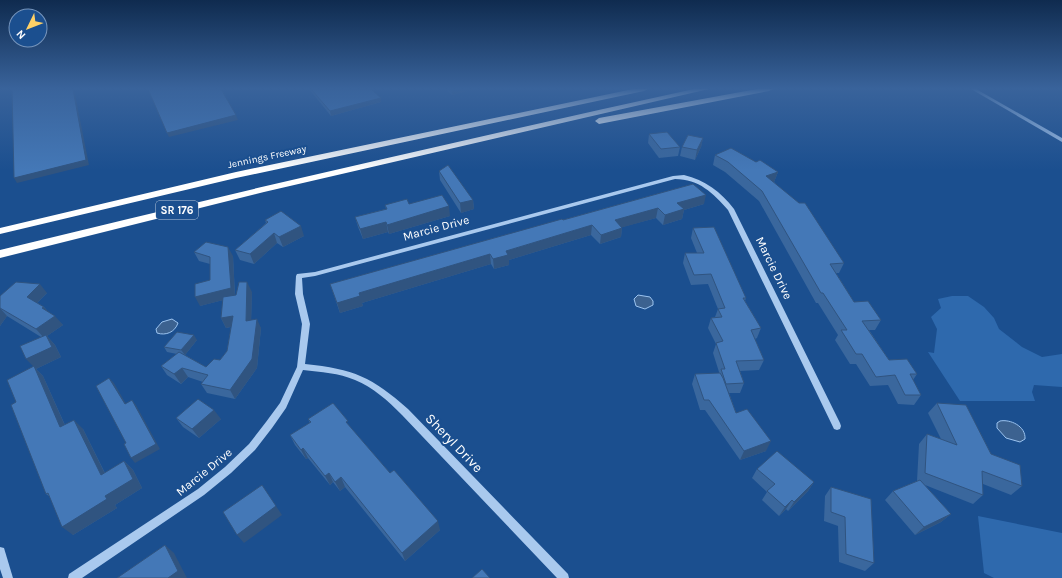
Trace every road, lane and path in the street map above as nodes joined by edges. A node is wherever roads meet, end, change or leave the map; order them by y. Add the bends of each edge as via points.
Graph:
1 (516, 116) edge
2 (586, 116) edge
3 (625, 116) edge
4 (1020, 116) edge
5 (1062, 140) edge
6 (405, 157) junction
7 (0, 231) edge
8 (0, 254) edge
9 (301, 367) junction
10 (837, 426) dead end
11 (0, 552) edge
12 (8, 578) edge
13 (73, 578) edge
14 (564, 578) edge

1 - 7 highway, Jennings Freeway / SR 176 via 206,182
2 - 6 highway, SR 176
3 - 6 highway
4 - 5 street
6 - 8 highway, SR 176
9 - 10 street, Marcie Drive via 306,324 299,294 299,276 658,180 683,176 702,183 731,209
9 - 13 street, Marcie Drive via 283,405 269,425 252,447 228,470 175,511
9 - 14 street, Sheryl Drive via 348,373 379,389 405,412
11 - 12 street

